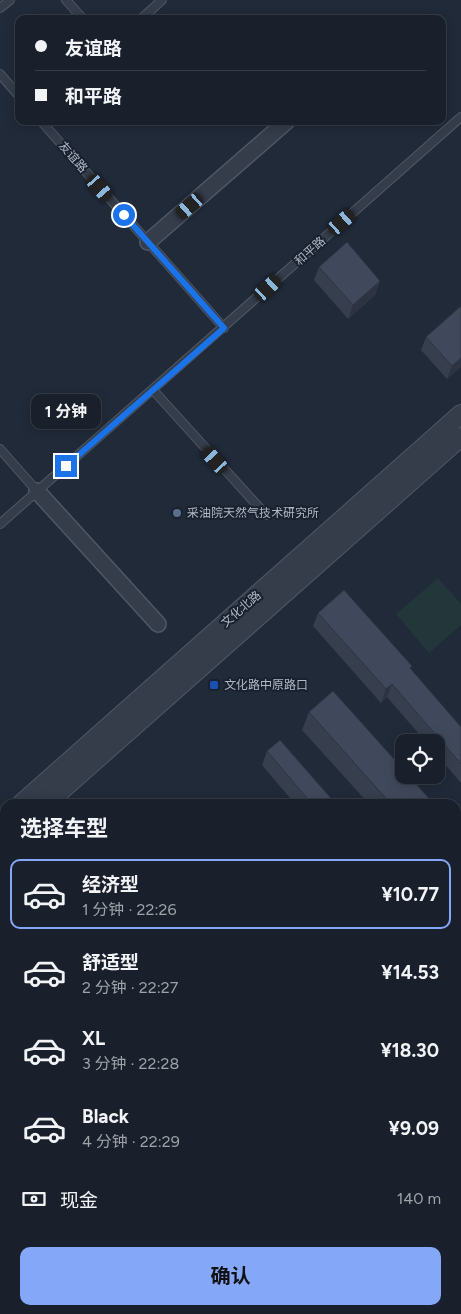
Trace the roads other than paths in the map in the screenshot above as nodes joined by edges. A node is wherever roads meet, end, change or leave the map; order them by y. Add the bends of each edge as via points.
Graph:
1 (10, 0) edge
2 (66, 0) edge
3 (162, 0) edge
4 (0, 8) edge
5 (80, 15) edge
6 (145, 15) edge
7 (0, 74) edge
8 (15, 91) edge
9 (461, 117) edge
10 (45, 125) edge
11 (282, 125) edge
12 (148, 242) junction
13 (224, 328) junction
14 (152, 390) junction
15 (461, 414) edge
16 (461, 437) edge
17 (0, 449) edge
18 (38, 491) junction
19 (266, 515) dead end
20 (0, 524) edge
21 (158, 624) dead end
22 (27, 799) edge
23 (52, 799) edge

1 - 4 lane
2 - 5 lane
3 - 6 lane
7 - 8 lane
9 - 13 lane, 和平路
10 - 12 lane, 友谊路
11 - 12 street
12 - 13 lane, 友谊路
13 - 14 lane, 和平路
14 - 18 lane, 和平路
14 - 19 lane
15 - 22 street, 文化北路
16 - 23 street, 文化北路
17 - 18 lane
18 - 20 lane, 和平路
18 - 21 street

